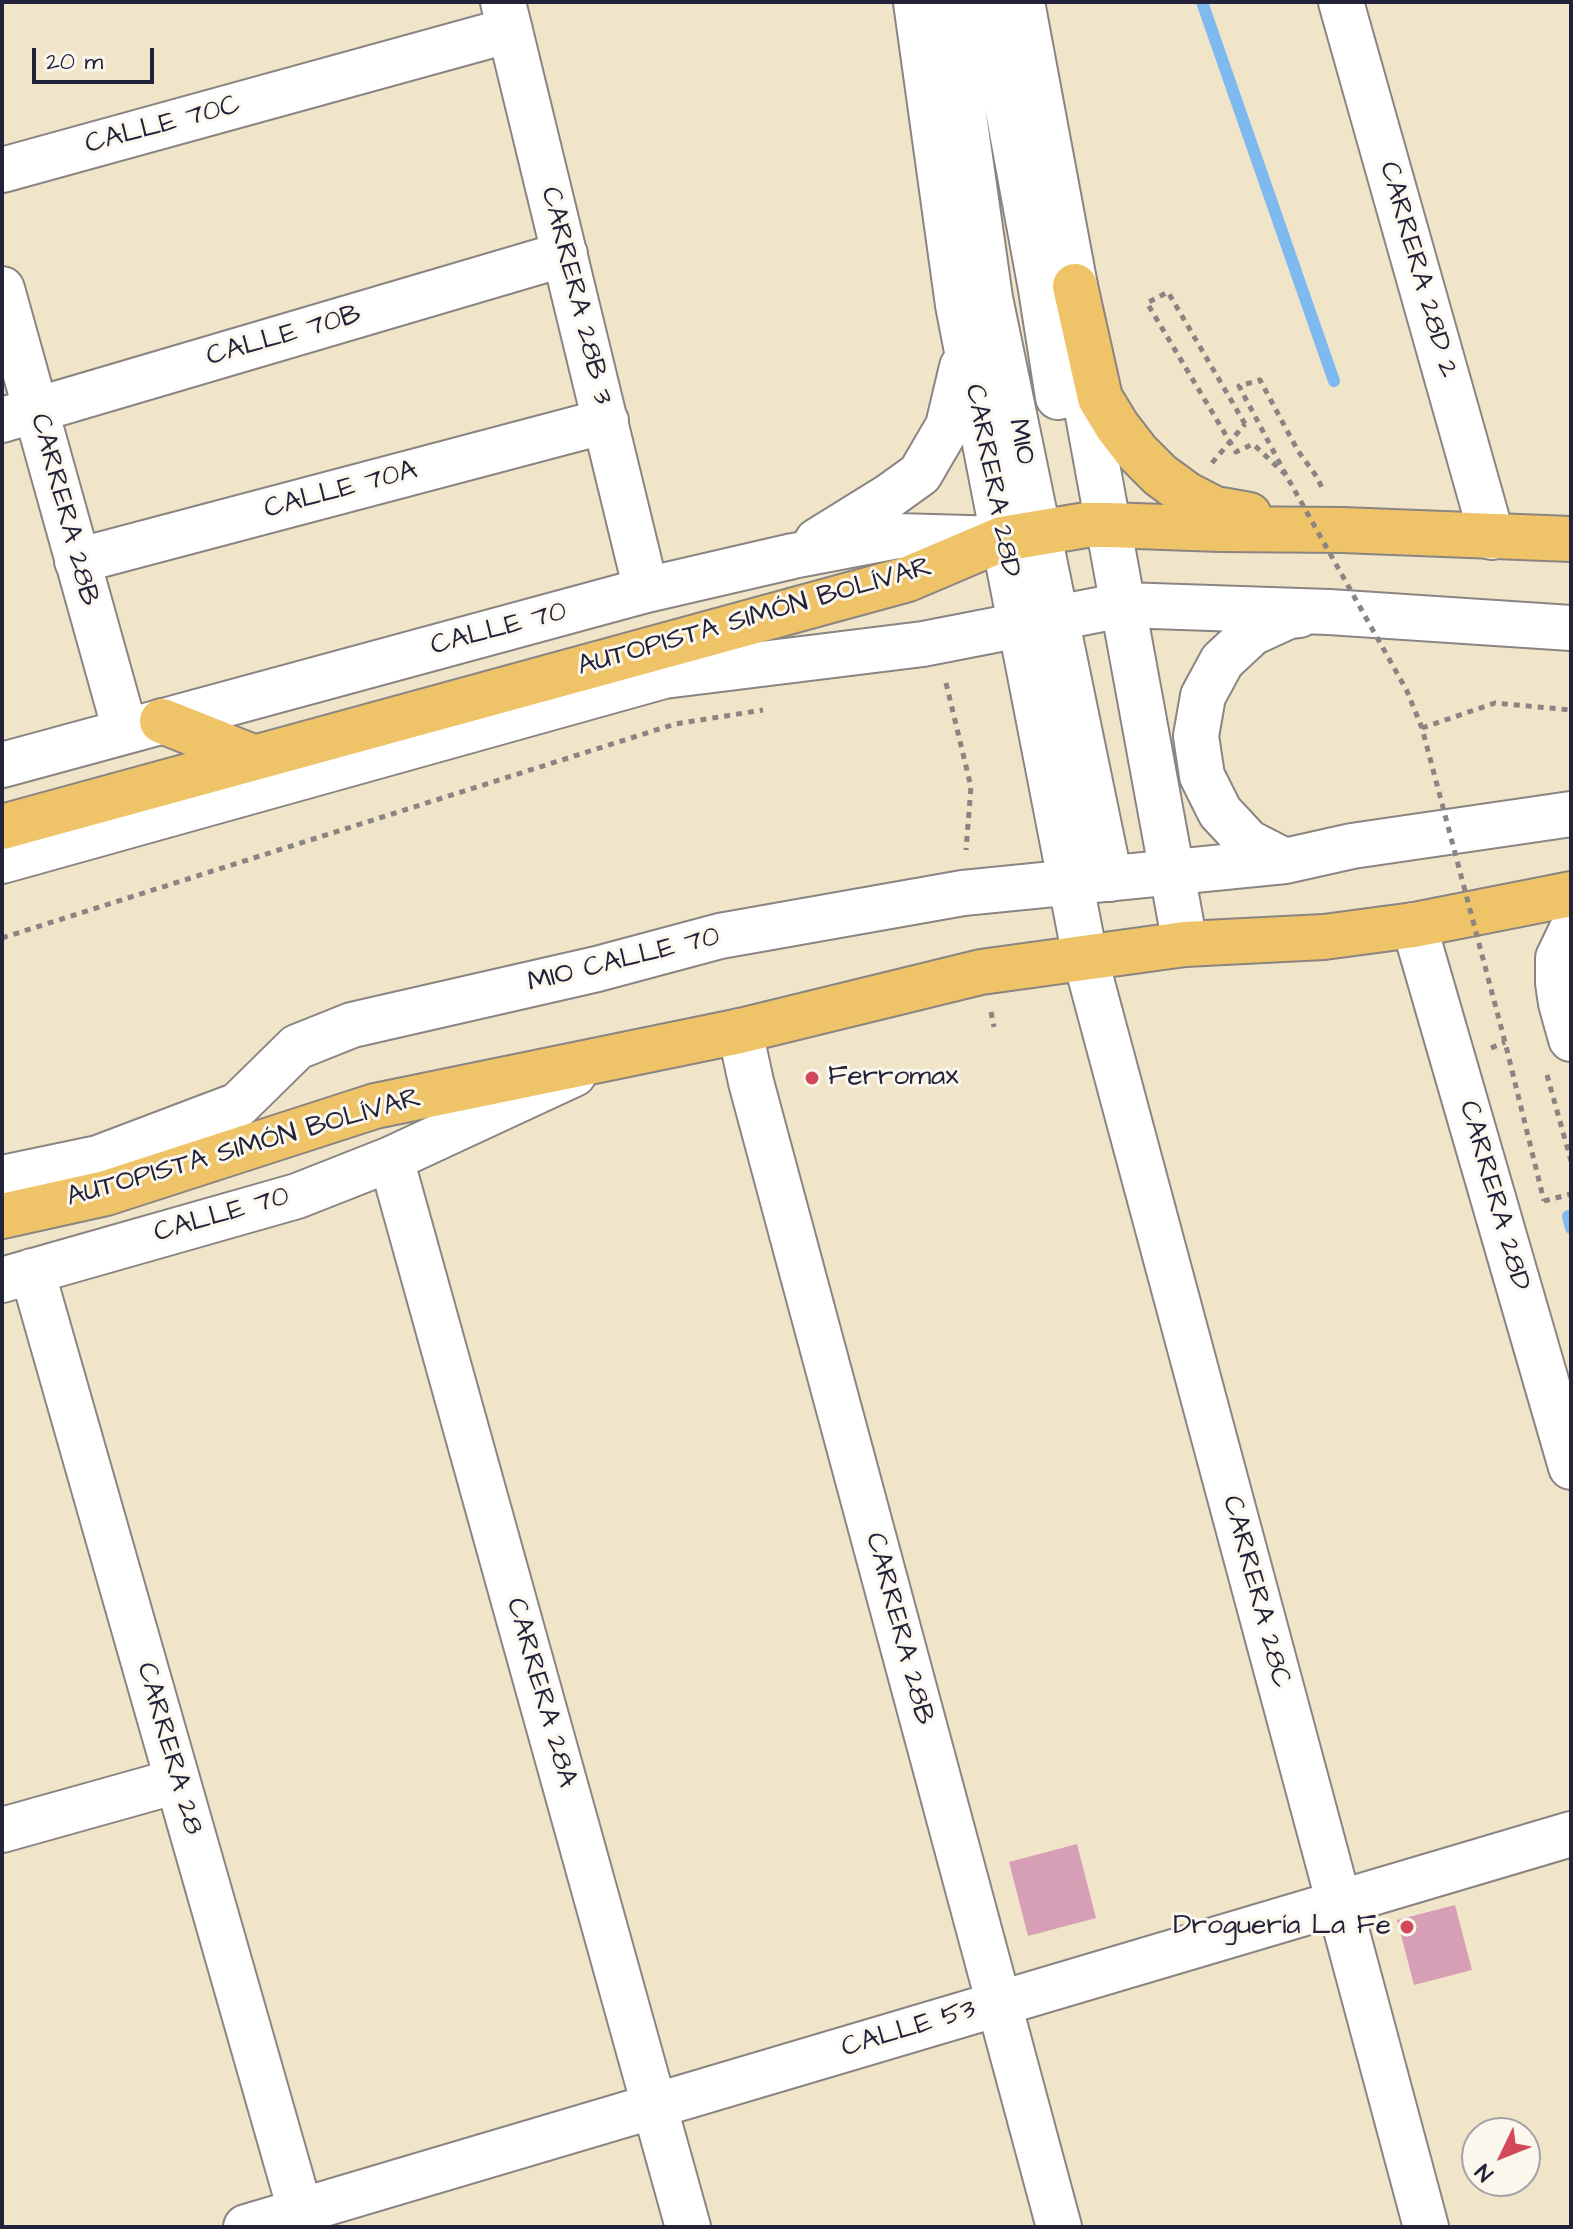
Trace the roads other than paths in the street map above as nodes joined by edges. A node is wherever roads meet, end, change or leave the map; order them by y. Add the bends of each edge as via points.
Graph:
1 (916, 2) edge
2 (948, 2) edge
3 (988, 2) edge
4 (1022, 2) edge
5 (1341, 2) edge
6 (506, 16) edge
7 (2, 170) edge
8 (565, 254) junction
9 (1075, 286) junction
10 (2, 289) edge
11 (958, 305) junction
12 (19, 414) edge
13 (606, 421) junction
14 (1097, 525) junction
15 (1342, 530) junction
16 (1020, 536) junction
17 (1492, 537) junction
18 (1571, 539) edge
19 (793, 556) junction
20 (77, 561) junction
21 (646, 590) junction
22 (1113, 607) junction
23 (1329, 612) junction
24 (1038, 622) junction
25 (1571, 628) edge
26 (144, 726) junction
27 (253, 757) junction
28 (2, 765) edge
29 (1571, 814) edge
30 (2, 827) edge
31 (2, 861) edge
32 (1285, 861) junction
33 (1172, 873) junction
34 (1090, 881) junction
35 (1571, 894) edge
36 (1414, 925) junction
37 (1571, 931) edge
38 (1185, 944) junction
39 (1085, 957) junction
40 (740, 1031) junction
41 (1558, 1055) edge
42 (610, 1057) junction
43 (391, 1159) junction
44 (2, 1178) edge
45 (2, 1216) edge
46 (17, 1275) edge
47 (1571, 1467) edge
48 (177, 1781) junction
49 (2, 1830) edge
50 (1571, 1834) edge
51 (1339, 1903) junction
52 (998, 2004) junction
53 (655, 2106) junction
54 (302, 2219) edge
55 (246, 2227) edge
56 (688, 2227) edge
57 (1059, 2227) edge
58 (1426, 2227) edge

1 - 11 street, CARRERA 28D
2 - 16 street, MIO
3 - 14 street, MIO via 1059,405
4 - 9 street
5 - 17 street, CARRERA 28D 2
6 - 7 street, CALLE 70C
6 - 8 street, CARRERA 28B 3
8 - 12 street, CALLE 70B
8 - 13 street, CARRERA 28B 3
9 - 14 street
9 - 15 highway via 1100,398 1123,435 1160,475 1215,509
10 - 12 street, CARRERA 28B
11 - 16 street, CARRERA 28D
11 - 19 street via 962,367 948,426 920,474
12 - 20 street, CARRERA 28B
13 - 20 street, CALLE 70A
13 - 21 street, CARRERA 28B 3
14 - 15 highway, AUTOPISTA SIMÓN BOLÍVAR
14 - 16 highway, AUTOPISTA SIMÓN BOLÍVAR
14 - 22 street
15 - 17 highway, AUTOPISTA SIMÓN BOLÍVAR
16 - 19 street, CALLE 70 via 898,536
16 - 24 street, MIO
16 - 27 highway, AUTOPISTA SIMÓN BOLÍVAR via 908,579
17 - 18 highway, AUTOPISTA SIMÓN BOLÍVAR
19 - 21 street, CALLE 70
20 - 26 street, CARRERA 28B
21 - 26 street, CALLE 70
22 - 23 street
22 - 24 street
22 - 33 street
23 - 25 street
23 - 32 street via 1289,616 1252,633 1222,661 1203,696 1196,736 1202,776 1220,812 1248,842
24 - 31 street via 923,644 664,676
24 - 34 street
26 - 27 highway
26 - 28 street, CALLE 70
27 - 30 highway, AUTOPISTA SIMÓN BOLÍVAR
29 - 32 street
32 - 33 street, MIO CALLE 70
33 - 34 street, MIO CALLE 70
33 - 38 street
34 - 39 street
34 - 44 street, MIO CALLE 70 via 963,893 720,936 352,1025 297,1047 238,1105 98,1158
35 - 36 highway, AUTOPISTA SIMÓN BOLÍVAR
36 - 38 highway, AUTOPISTA SIMÓN BOLÍVAR via 1324,937
36 - 47 street, CARRERA 28D
37 - 41 street via 1558,958
38 - 39 highway, AUTOPISTA SIMÓN BOLÍVAR
39 - 40 highway, AUTOPISTA SIMÓN BOLÍVAR via 981,972
39 - 51 street, CARRERA 28C
40 - 42 highway, AUTOPISTA SIMÓN BOLÍVAR
40 - 52 street, CARRERA 28B
42 - 43 street, CALLE 70
42 - 45 highway, AUTOPISTA SIMÓN BOLÍVAR via 375,1106 106,1193
43 - 46 street, CALLE 70 via 297,1196
43 - 53 street, CARRERA 28A
46 - 48 street, CARRERA 28
48 - 49 street
48 - 54 street, CARRERA 28
50 - 51 street, CALLE 53
51 - 52 street, CALLE 53
51 - 58 street, CARRERA 28C
52 - 53 street, CALLE 53
52 - 57 street, CARRERA 28B
53 - 54 street, CALLE 53
53 - 56 street, CARRERA 28A
54 - 55 street, CALLE 53

